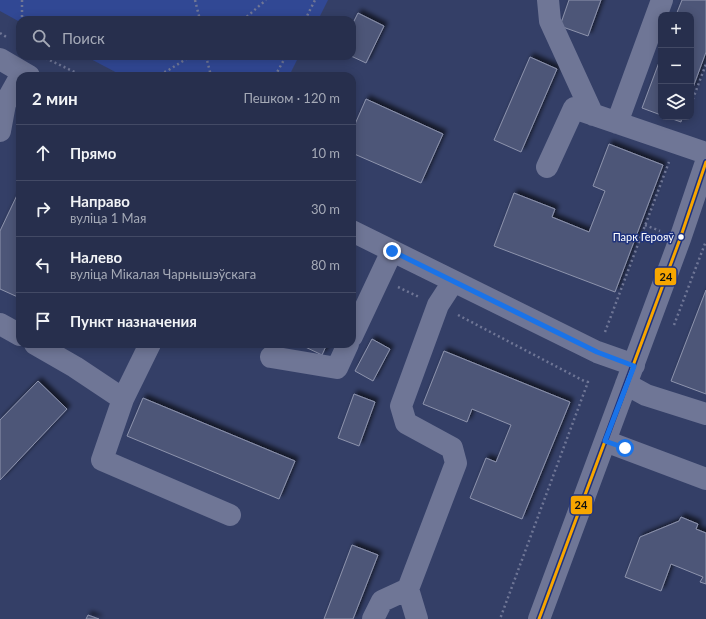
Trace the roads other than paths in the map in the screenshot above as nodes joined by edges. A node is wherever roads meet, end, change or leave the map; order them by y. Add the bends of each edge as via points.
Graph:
1 (548, 0) edge
2 (662, 0) edge
3 (0, 59) edge
4 (19, 72) edge
5 (16, 86) edge
6 (593, 115) junction
7 (617, 123) junction
8 (0, 131) edge
9 (706, 153) edge
10 (706, 162) edge
11 (547, 167) dead end
12 (356, 233) edge
13 (392, 251) junction
14 (453, 282) junction
15 (0, 324) edge
16 (356, 328) edge
17 (16, 333) edge
18 (42, 348) edge
19 (148, 348) edge
20 (346, 348) edge
21 (271, 357) dead end
22 (630, 375) junction
23 (123, 398) junction
24 (706, 414) edge
25 (605, 441) junction
26 (706, 479) edge
27 (230, 515) dead end
28 (408, 589) junction
29 (547, 617) edge
30 (373, 619) edge
31 (417, 619) edge

1 - 6 street via 550,21
2 - 7 street
3 - 4 street
5 - 8 street via 5,104
6 - 7 street
6 - 11 street via 574,108
7 - 9 street
10 - 22 street
12 - 13 street
13 - 14 street
13 - 16 street
14 - 22 street via 597,352
14 - 28 street via 438,305 401,406 406,423 452,448 456,463
15 - 17 street
18 - 23 street
19 - 23 street
20 - 21 street via 337,368
22 - 24 street via 646,396
22 - 25 street
23 - 27 street via 102,460
25 - 26 street
25 - 29 street
28 - 30 street via 382,601
28 - 31 street

